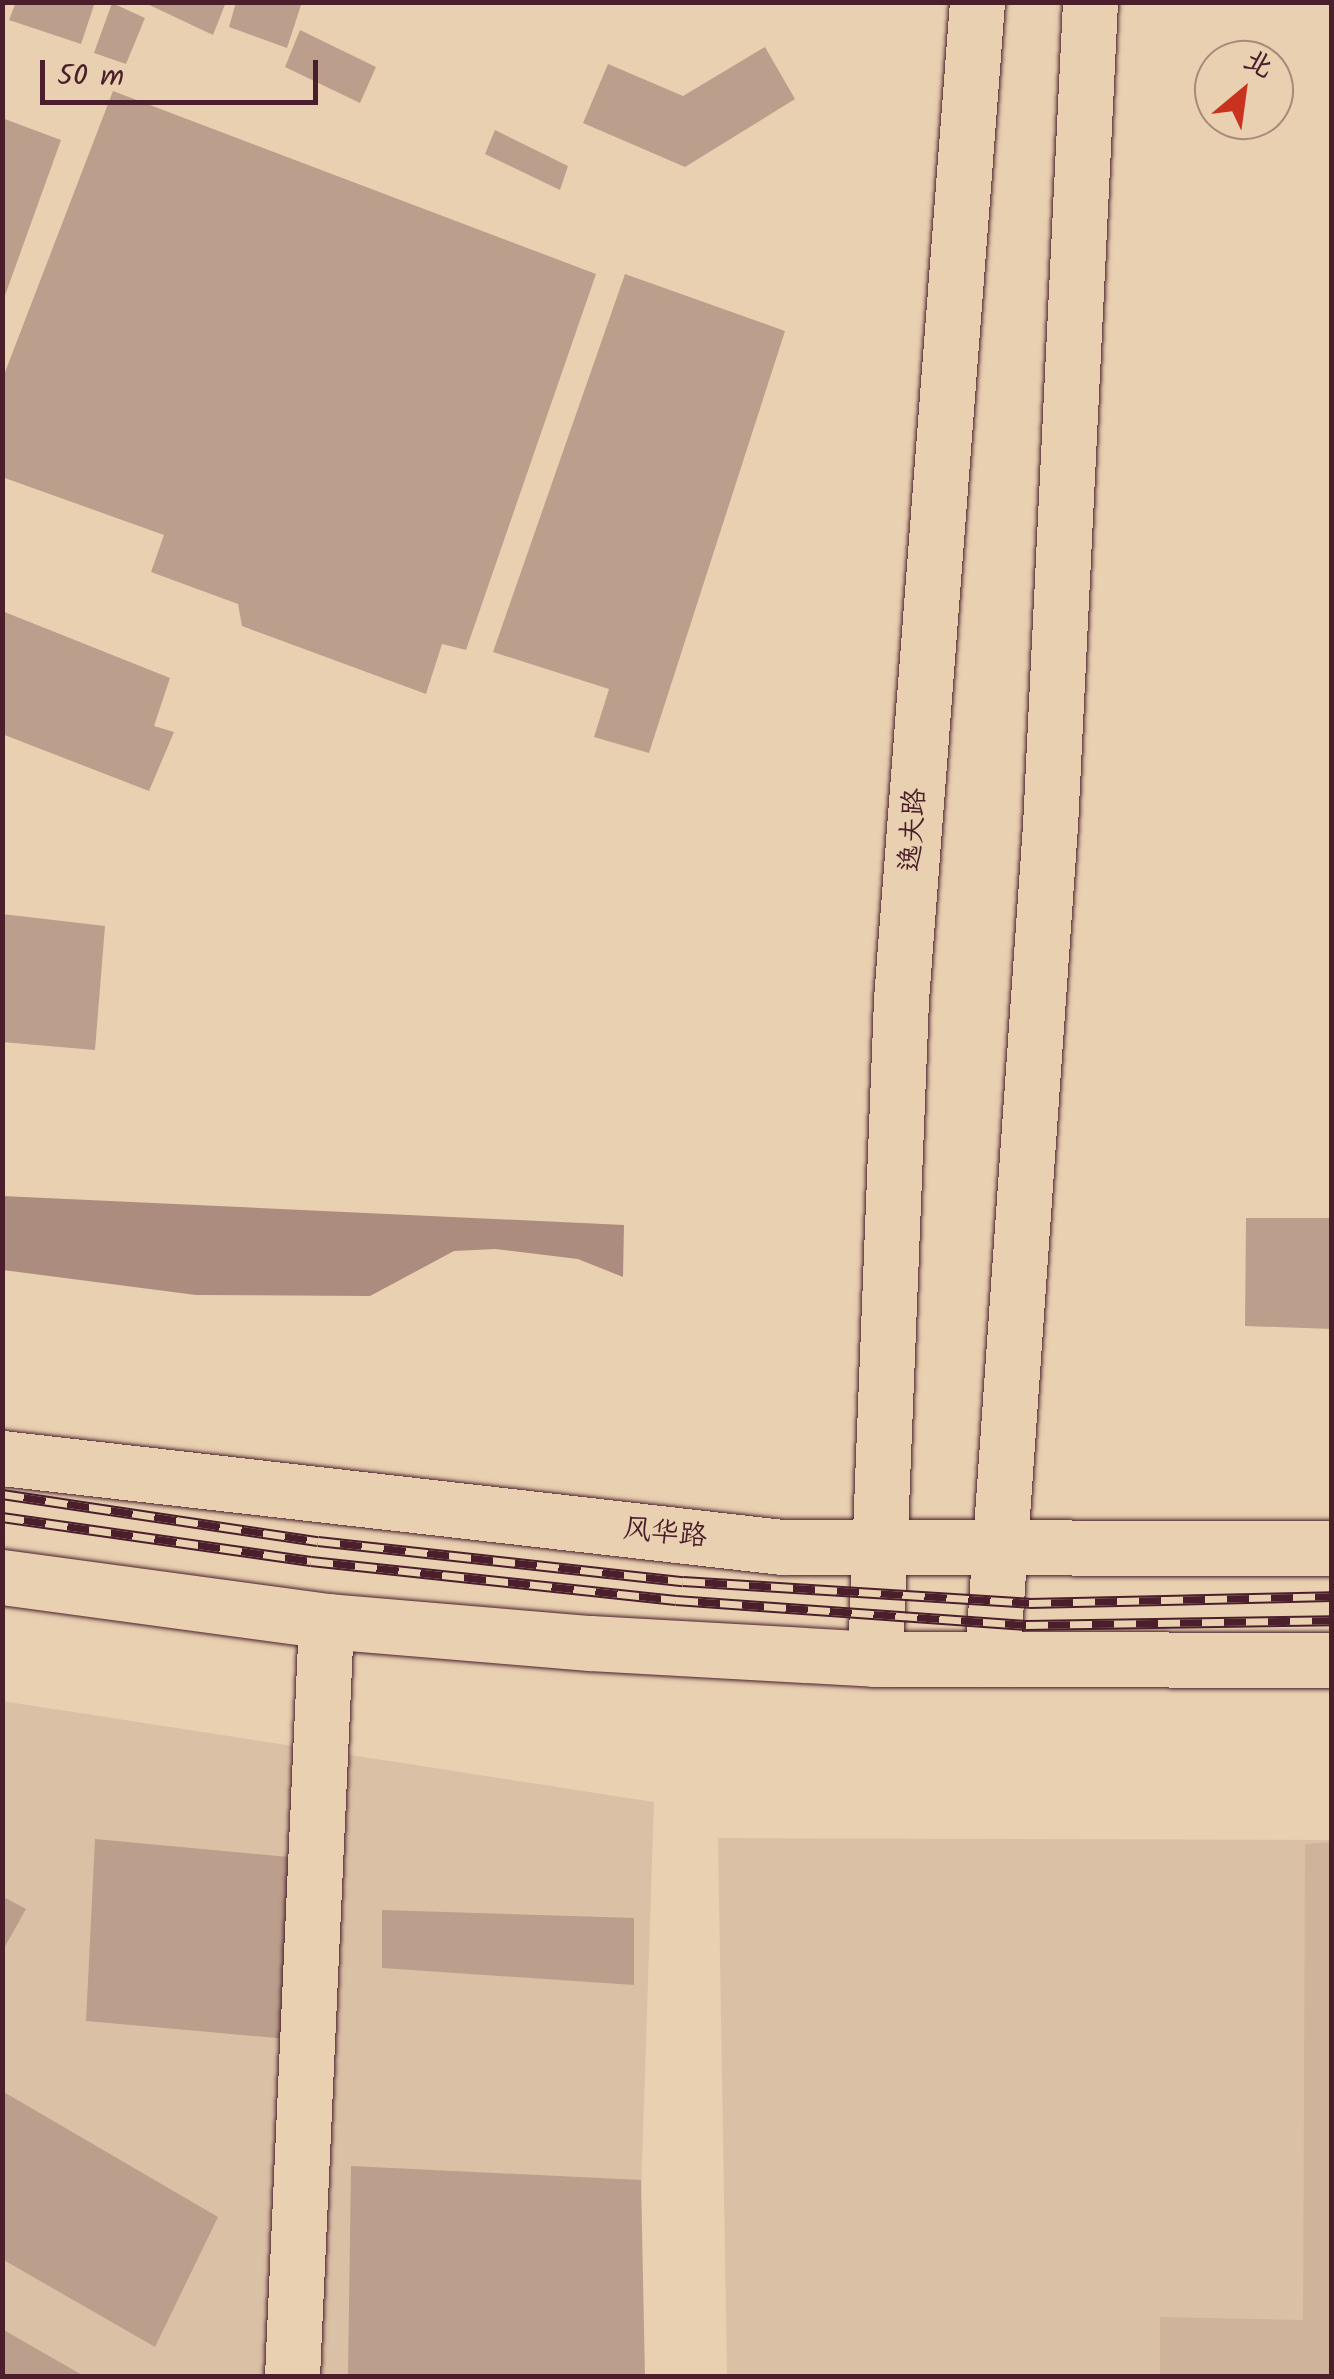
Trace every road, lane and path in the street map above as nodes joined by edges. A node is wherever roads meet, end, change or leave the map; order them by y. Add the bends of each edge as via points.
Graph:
1 (977, 2) edge
2 (1090, 2) edge
3 (2, 1458) edge
4 (879, 1547) junction
5 (997, 1547) junction
6 (1332, 1548) edge
7 (2, 1577) edge
8 (326, 1621) junction
9 (875, 1659) junction
10 (992, 1659) junction
11 (1332, 1660) edge
12 (292, 2376) edge

1 - 4 main road, 逸夫路 via 901,999
2 - 5 main road via 1050,826
3 - 4 main road, 风华路 via 782,1547
4 - 5 main road, 风华路
4 - 9 main road, 逸夫路
5 - 6 main road, 风华路
5 - 10 main road
7 - 8 main road
8 - 9 main road
8 - 12 main road
9 - 10 main road
10 - 11 main road

